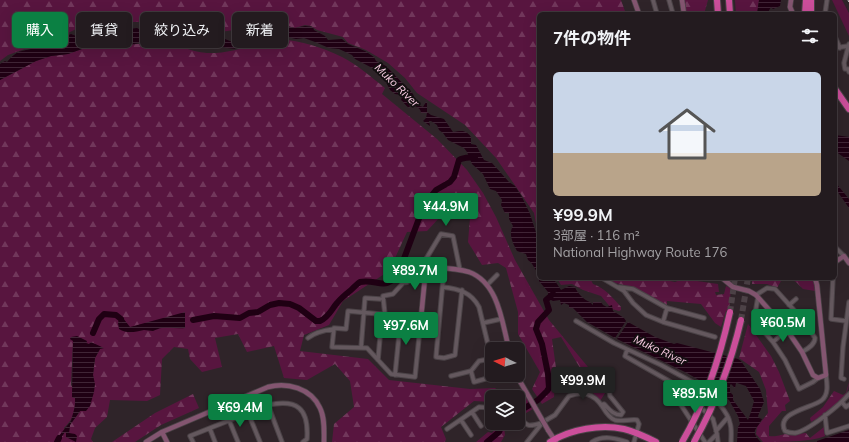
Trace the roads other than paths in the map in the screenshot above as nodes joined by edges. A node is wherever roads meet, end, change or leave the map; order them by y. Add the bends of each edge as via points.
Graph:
1 (634, 0) edge
2 (652, 0) edge
3 (669, 0) edge
4 (682, 0) edge
5 (717, 0) edge
6 (729, 0) edge
7 (792, 0) edge
8 (806, 0) edge
9 (811, 0) edge
10 (827, 0) edge
11 (638, 12) edge
12 (656, 12) edge
13 (672, 12) edge
14 (684, 12) edge
15 (718, 12) edge
16 (730, 12) edge
17 (792, 12) edge
18 (805, 12) edge
19 (811, 12) edge
20 (825, 12) edge
21 (837, 41) edge
22 (849, 45) edge
23 (840, 48) joint
24 (849, 72) edge
25 (837, 92) edge
26 (849, 109) edge
27 (837, 249) edge
28 (844, 256) junction
29 (837, 261) edge
30 (849, 263) edge
31 (426, 267) junction
32 (444, 269) junction
33 (460, 270) junction
34 (497, 275) dead end
35 (606, 280) edge
36 (724, 280) edge
37 (816, 280) edge
38 (833, 280) edge
39 (404, 282) dead end
40 (487, 285) junction
41 (443, 287) junction
42 (618, 287) junction
43 (462, 290) junction
44 (757, 296) junction
45 (796, 299) dead end
46 (380, 300) dead end
47 (849, 302) edge
48 (789, 305) junction
49 (668, 308) junction
50 (730, 312) tunnel mouth
51 (364, 313) junction
52 (384, 315) junction
53 (401, 316) junction
54 (421, 318) junction
55 (704, 318) dead end
56 (501, 319) junction
57 (742, 320) tunnel mouth
58 (576, 321) dead end
59 (846, 321) junction
60 (663, 322) junction
61 (483, 323) junction
62 (334, 329) junction
63 (787, 330) junction
64 (715, 337) dead end
65 (308, 338) dead end
66 (506, 342) edge
67 (773, 342) junction
68 (361, 348) junction
69 (627, 350) junction
70 (802, 352) junction
71 (378, 360) junction
72 (472, 371) junction
73 (395, 375) junction
74 (826, 375) junction
75 (451, 376) dead end
76 (818, 378) junction
77 (485, 379) edge
78 (844, 379) dead end
79 (520, 382) edge
80 (676, 385) junction
81 (609, 391) dead end
82 (849, 394) edge
83 (242, 398) junction
84 (842, 402) junction
85 (268, 405) junction
86 (601, 405) junction
87 (849, 405) edge
88 (485, 408) edge
89 (248, 412) junction
90 (472, 412) junction
91 (826, 415) junction
92 (728, 417) junction
93 (229, 420) junction
94 (461, 420) junction
95 (543, 422) junction
96 (525, 424) edge
97 (481, 426) dead end
98 (849, 426) edge
99 (210, 429) junction
100 (447, 430) dead end
101 (162, 432) junction
102 (717, 432) junction
103 (637, 433) junction
104 (471, 435) dead end
105 (555, 441) edge
106 (146, 442) edge
107 (167, 442) edge
108 (193, 442) edge
109 (215, 442) edge
110 (238, 442) edge
111 (260, 442) edge
112 (282, 442) edge
113 (303, 442) edge
114 (324, 442) edge
115 (527, 442) edge
116 (592, 442) edge
117 (627, 442) edge
118 (634, 442) edge
119 (656, 442) edge
120 (682, 442) edge
121 (694, 442) edge
122 (705, 442) edge
123 (709, 442) edge
124 (718, 442) edge
125 (731, 442) edge

1 - 11 street
2 - 12 street
3 - 13 street
4 - 14 street
5 - 15 highway
6 - 16 highway
7 - 17 street via 790,7
8 - 18 highway
9 - 19 highway
10 - 20 street
21 - 23 street
22 - 23 street
22 - 24 street via 844,63 845,69
25 - 26 highway
27 - 28 street
28 - 29 street
28 - 30 street
31 - 32 street
31 - 33 street via 426,259 441,234 453,236
31 - 54 street
32 - 33 street
32 - 41 street
33 - 40 street via 470,272
34 - 40 street
35 - 42 street
36 - 44 street via 733,287
37 - 74 street
38 - 59 street via 832,319
39 - 52 street via 393,294 383,296
40 - 56 street via 494,295
41 - 43 street
41 - 43 street via 436,357 455,355
42 - 49 street via 633,288
42 - 60 street via 640,311
43 - 61 street via 475,300
44 - 48 street via 767,288 774,289
44 - 63 street
44 - 67 street via 754,320
45 - 48 street
46 - 51 street via 365,298
47 - 59 street
48 - 70 street via 815,338 810,347
49 - 55 street
49 - 60 street
50 - 120 highway, bridge via 710,382
51 - 52 street
51 - 62 street via 348,311 346,329
51 - 68 street
52 - 53 street
52 - 71 street
53 - 54 street
53 - 73 street
54 - 73 street via 415,377
56 - 61 street
56 - 66 street
57 - 121 highway, bridge via 720,389
58 - 69 street
59 - 78 street via 841,378
60 - 64 street
61 - 72 street via 490,357 479,362
62 - 65 street
62 - 68 street via 332,348
63 - 67 street
63 - 70 street
67 - 76 street via 799,389
68 - 71 street via 367,348
69 - 80 street via 625,356
69 - 92 street via 662,365 705,389
70 - 76 street via 812,375
71 - 73 street
72 - 75 street
72 - 77 street via 474,382
74 - 76 street
74 - 91 street via 826,394 822,400 791,414 786,418 783,427 789,433 800,432
79 - 105 street, bridge
80 - 102 street via 713,419
80 - 122 street via 672,394
81 - 86 street via 623,412 617,415 604,404
82 - 84 street
83 - 89 street
83 - 101 street
83 - 114 street via 279,384 300,389 311,396 320,408
84 - 87 street via 846,407
84 - 91 street
85 - 89 street
85 - 112 street
85 - 113 street via 280,402 299,408 307,422 307,439
86 - 95 street via 586,393 571,395 555,415
86 - 103 street via 615,420 637,420
88 - 90 street
89 - 93 street
89 - 111 street
90 - 94 street
90 - 97 street
91 - 98 street via 827,433
92 - 102 street
92 - 125 street
93 - 99 street
93 - 110 street
94 - 100 street
94 - 104 street
95 - 96 street via 529,426
95 - 115 street
99 - 108 street via 190,436
99 - 109 street
101 - 106 street
101 - 107 street
102 - 123 street
102 - 124 street
103 - 105 highway via 608,428
103 - 118 street
103 - 119 highway
116 - 117 street via 617,438

